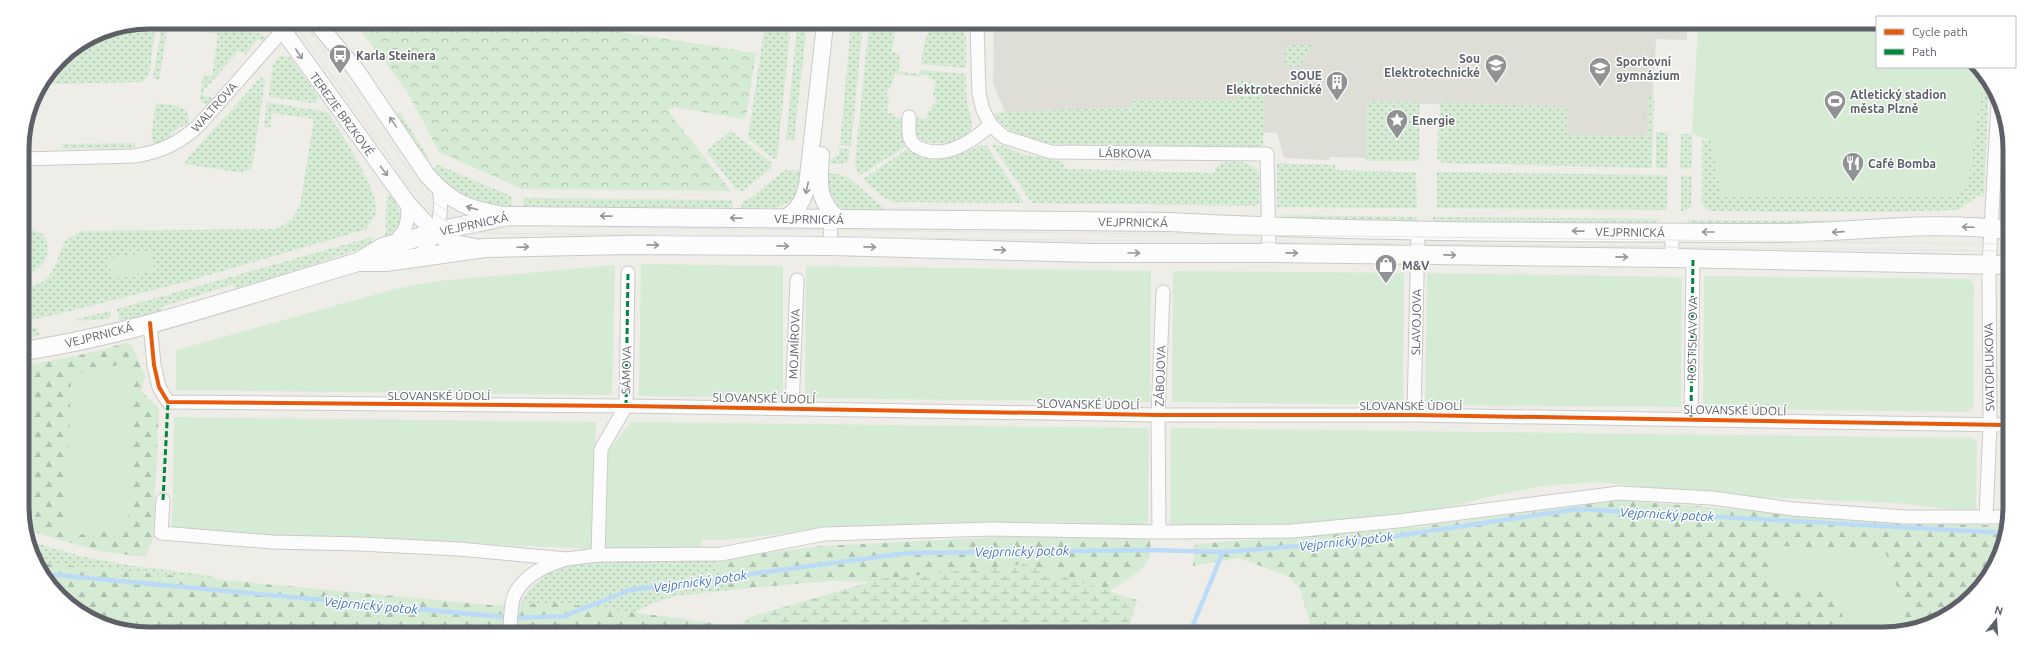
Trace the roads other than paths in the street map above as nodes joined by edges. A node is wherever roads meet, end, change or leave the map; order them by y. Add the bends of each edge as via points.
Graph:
1 (280, 29) edge
2 (286, 29) edge
3 (322, 29) edge
4 (823, 29) edge
5 (834, 29) edge
6 (977, 29) edge
7 (1998, 114) edge
8 (909, 116) dead end
9 (991, 124) junction
10 (29, 159) edge
11 (439, 189) junction
12 (408, 204) junction
13 (509, 216) junction
14 (834, 217) junction
15 (783, 219) junction
16 (1269, 228) junction
17 (1999, 229) edge
18 (1418, 230) junction
19 (1672, 232) junction
20 (435, 233) junction
21 (391, 245) junction
22 (831, 246) junction
23 (484, 248) junction
24 (1269, 253) junction
25 (1417, 255) junction
26 (418, 257) junction
27 (1672, 258) junction
28 (1693, 258) junction
29 (358, 262) junction
30 (1988, 265) junction
31 (2003, 265) edge
32 (628, 273) dead end
33 (797, 280) dead end
34 (1163, 292) dead end
35 (150, 322) junction
36 (29, 350) edge
37 (626, 406) junction
38 (792, 409) junction
39 (1158, 415) junction
40 (1414, 415) junction
41 (1691, 419) junction
42 (1990, 425) junction
43 (2003, 425) edge
44 (163, 500) dead end
45 (2002, 517) edge
46 (1986, 518) junction
47 (1159, 532) junction
48 (598, 555) junction
49 (566, 559) junction
50 (510, 627) edge

1 - 10 street, WALTROVA via 200,124 187,137 171,146 134,156
2 -> 12 street, TEREZIE BRZKOVÉ
11 -> 3 street via 352,65
4 -> 15 street via 807,186 804,199 798,208
5 - 14 street via 820,193
6 - 9 street, LÁBKOVA via 979,94 983,110
7 - 17 street
8 - 9 street via 912,144 930,152 952,150 971,140
9 - 16 street, LÁBKOVA via 1004,137 1051,152 1267,154
13 -> 11 street via 468,207
11 - 20 street via 441,211
12 - 20 street, TEREZIE BRZKOVÉ
12 - 21 street via 405,229
15 -> 13 main road, VEJPRNICKÁ
13 - 20 main road, VEJPRNICKÁ
14 - 15 main road, VEJPRNICKÁ
14 - 16 main road, VEJPRNICKÁ via 1170,222
14 - 22 street
16 - 18 main road, VEJPRNICKÁ
16 - 24 street
17 -> 19 main road, VEJPRNICKÁ via 1910,228 1812,233
17 - 30 street
19 -> 18 main road, VEJPRNICKÁ
18 - 25 street, SLAVOJOVA
19 - 27 street
20 - 21 main road, VEJPRNICKÁ
20 - 23 street, TEREZIE BRZKOVÉ via 460,245
20 - 26 street
21 - 29 main road, VEJPRNICKÁ
23 -> 22 main road, VEJPRNICKÁ via 627,245
22 -> 24 main road, VEJPRNICKÁ via 1095,253
23 - 26 main road, VEJPRNICKÁ
24 -> 25 main road, VEJPRNICKÁ
25 -> 27 main road, VEJPRNICKÁ
25 - 40 street, SLAVOJOVA
26 - 29 main road, VEJPRNICKÁ via 386,262
27 - 28 main road, VEJPRNICKÁ
28 - 30 main road, VEJPRNICKÁ
28 - 41 street, ROSTISLAVOVA
29 - 35 main road, VEJPRNICKÁ
30 - 31 main road, VEJPRNICKÁ
30 - 42 street, SVATOPLUKOVA
32 - 37 street, SÁMOVA
33 - 38 street, MOJMÍROVA
34 - 39 street, ZÁBOJOVA
35 - 36 main road, VEJPRNICKÁ via 62,345
35 - 37 street, SLOVANSKÉ ÚDOLÍ via 154,365 159,387 168,402
37 - 38 street, SLOVANSKÉ ÚDOLÍ
37 - 48 street, SÁMOVA via 600,449
38 - 39 street, SLOVANSKÉ ÚDOLÍ
39 - 40 street, SLOVANSKÉ ÚDOLÍ
39 - 47 street, ZÁBOJOVA
40 - 41 street, SLOVANSKÉ ÚDOLÍ
41 - 42 street, SLOVANSKÉ ÚDOLÍ
42 - 43 street, SLOVANSKÉ ÚDOLÍ
42 - 46 street, SVATOPLUKOVA
44 - 49 street via 160,533 272,542 459,549
45 - 46 street
46 - 47 street via 1898,516 1793,508 1712,498 1619,493 1398,521 1300,530
47 - 48 street via 992,529 824,534 721,554
48 - 49 street
49 - 50 street via 536,571 524,582 513,597

